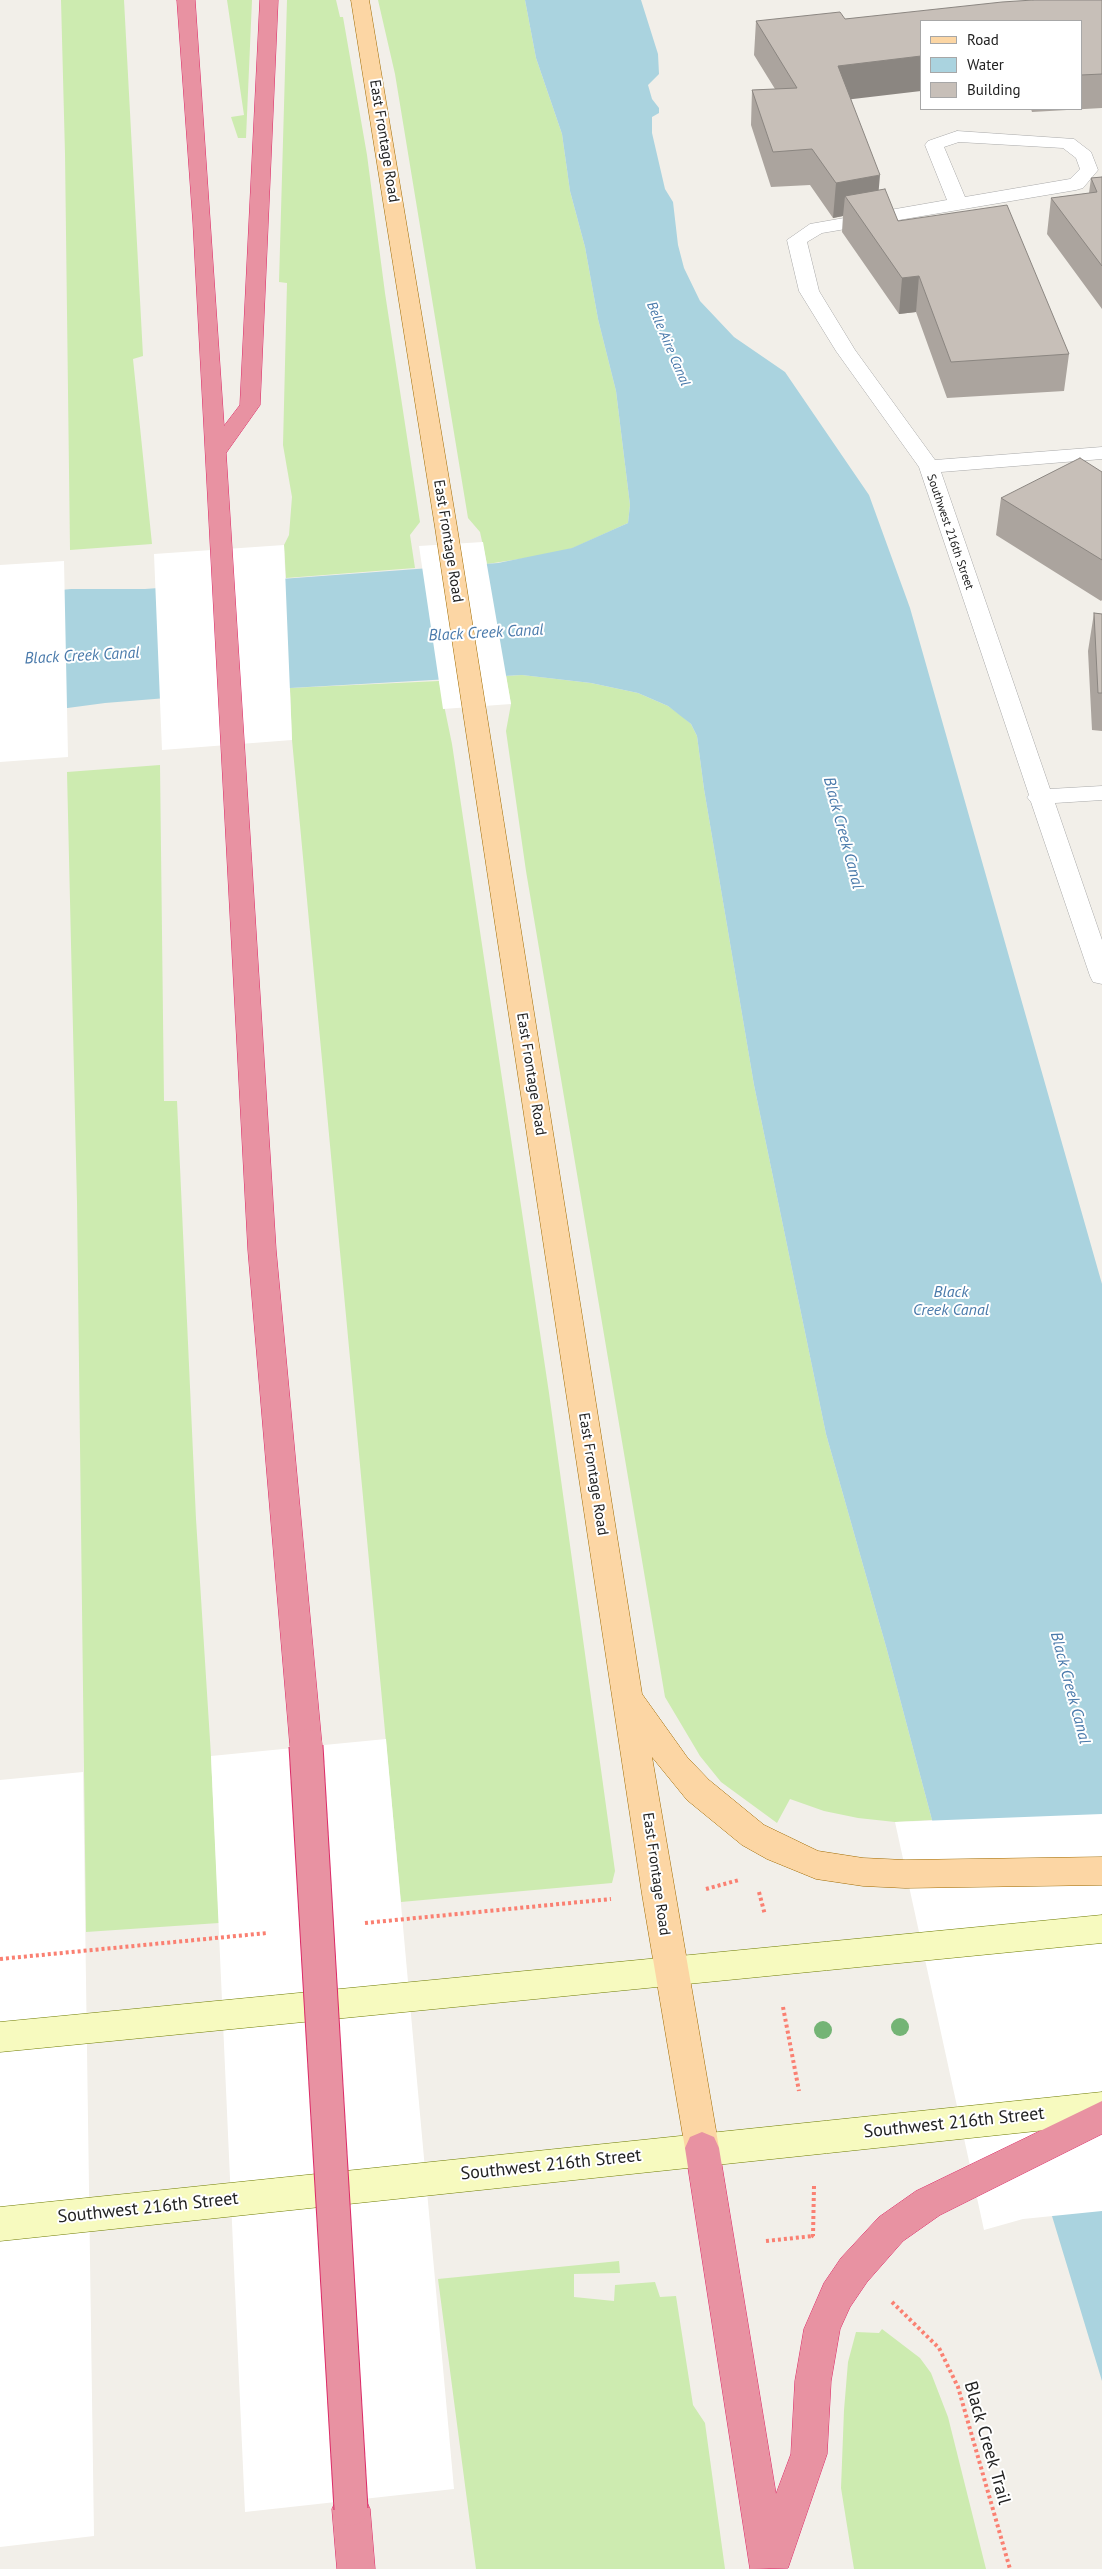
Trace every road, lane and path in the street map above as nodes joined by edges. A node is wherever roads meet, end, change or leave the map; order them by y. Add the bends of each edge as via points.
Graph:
1 (186, 0) edge
2 (269, 0) edge
3 (360, 0) edge
4 (958, 204) junction
5 (216, 452) junction
6 (1102, 453) edge
7 (929, 467) junction
8 (1102, 793) edge
9 (1040, 797) junction
10 (1094, 928) edge
11 (1102, 976) edge
12 (628, 1697) junction
13 (1102, 1871) edge
14 (748, 1878) dead end
15 (754, 1886) dead end
16 (705, 1889) dead end
17 (765, 1915) dead end
18 (1102, 1929) edge
19 (670, 1971) junction
20 (783, 2007) dead end
21 (0, 2037) edge
22 (798, 2088) dead end
23 (1102, 2108) edge
24 (1102, 2118) edge
25 (702, 2148) junction
26 (814, 2183) dead end
27 (0, 2224) edge
28 (813, 2236) junction
29 (818, 2240) dead end
30 (764, 2242) dead end
31 (886, 2297) dead end
32 (769, 2568) edge
33 (356, 2569) edge
34 (1010, 2569) edge

1 - 5 highway
2 - 5 highway via 250,405
3 - 12 main road, East Frontage Road via 446,527
4 - 4 street, Southwest 216th Street via 1076,184 1090,170 1085,156 1068,143 957,136 934,145
4 - 7 street, Southwest 216th Street via 817,228 797,240 809,291 846,351
5 - 33 highway, bridge via 262,1250 306,1746
6 - 7 street
7 - 9 street, Southwest 216th Street
8 - 9 street
9 - 10 street, Southwest 216th Street
10 - 11 street, Southwest 216th Street
12 - 13 main road via 676,1766 698,1790 754,1835 816,1865 905,1874
12 - 19 main road, East Frontage Road
14 - 16 path
15 - 17 path via 760,1893
18 - 19 main road
19 - 21 main road
19 - 25 main road, East Frontage Road
20 - 22 path
23 - 25 main road, Southwest 216th Street
24 - 32 highway via 928,2203 891,2229 871,2249 837,2295 822,2329 813,2381 809,2454
25 - 27 main road, Southwest 216th Street
25 - 32 highway
26 - 28 path
28 - 29 path
28 - 30 path
31 - 34 path, Black Creek Trail via 939,2348 958,2387

